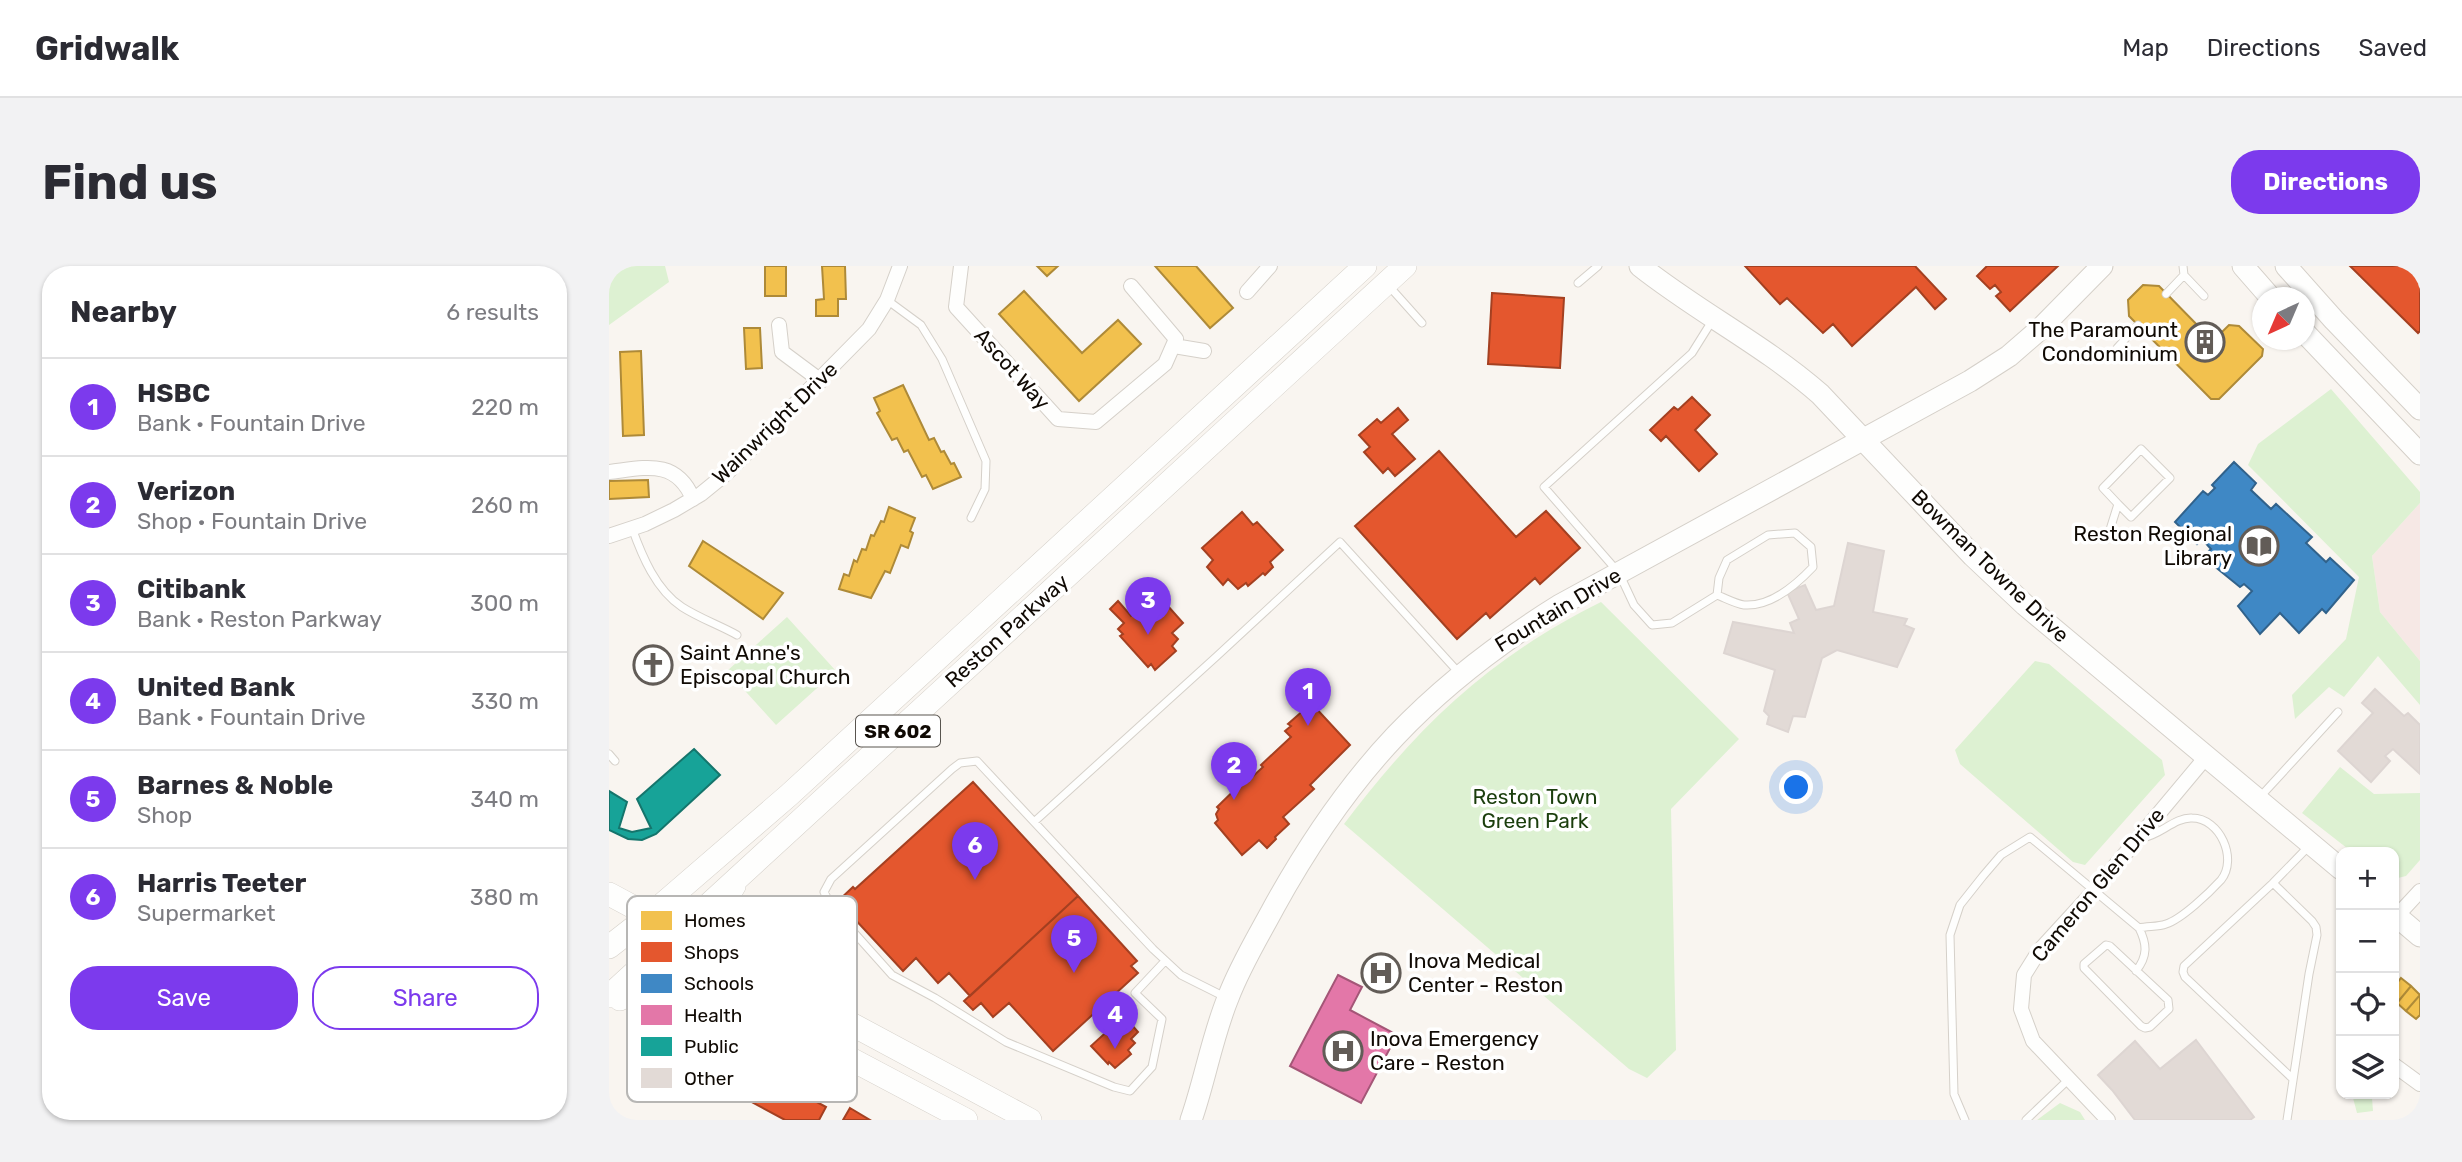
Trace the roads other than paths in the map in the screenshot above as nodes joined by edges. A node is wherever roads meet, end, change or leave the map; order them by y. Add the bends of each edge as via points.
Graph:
1 (900, 266) edge
2 (961, 266) edge
3 (1270, 266) edge
4 (1365, 266) edge
5 (1405, 266) edge
6 (1598, 266) edge
7 (1640, 266) edge
8 (2102, 266) edge
9 (2183, 266) edge
10 (2243, 266) edge
11 (2286, 266) edge
12 (2184, 275) junction
13 (1578, 283) dead end
14 (1386, 284) junction
15 (1131, 286) dead end
16 (2261, 287) edge
17 (1247, 292) dead end
18 (2167, 294) dead end
19 (2204, 296) dead end
20 (887, 300) junction
21 (1714, 318) junction
22 (1422, 323) dead end
23 (779, 325) dead end
24 (2138, 325) dead end
25 (2315, 344) edge
26 (1174, 346) junction
27 (2117, 348) dead end
28 (1204, 351) dead end
29 (821, 381) junction
30 (2420, 409) edge
31 (1863, 440) junction
32 (2420, 454) edge
33 (609, 472) edge
34 (693, 499) junction
35 (2118, 504) junction
36 (971, 517) dead end
37 (632, 528) junction
38 (609, 536) edge
39 (2107, 538) dead end
40 (1619, 573) junction
41 (1717, 596) junction
42 (737, 635) dead end
43 (1461, 674) junction
44 (2338, 712) dead end
45 (609, 754) edge
46 (2206, 757) junction
47 (615, 761) dead end
48 (2257, 800) junction
49 (1034, 822) junction
50 (2138, 838) junction
51 (2311, 844) junction
52 (2336, 865) edge
53 (744, 871) junction
54 (2273, 883) junction
55 (2094, 891) junction
56 (2420, 891) edge
57 (609, 894) edge
58 (672, 896) edge
59 (716, 896) edge
60 (729, 896) edge
61 (826, 896) edge
62 (627, 903) edge
63 (2399, 911) edge
64 (2399, 920) edge
65 (2139, 928) junction
66 (857, 936) edge
67 (2420, 936) edge
68 (1165, 961) junction
69 (2136, 971) junction
70 (627, 978) edge
71 (627, 994) edge
72 (609, 996) edge
73 (1228, 998) junction
74 (609, 1006) edge
75 (857, 1028) edge
76 (857, 1063) edge
77 (2399, 1069) edge
78 (2070, 1079) junction
79 (2293, 1079) junction
80 (2420, 1084) edge
81 (959, 1118) edge
82 (1030, 1120) edge
83 (1191, 1120) edge
84 (1965, 1120) edge
85 (2026, 1120) edge
86 (2108, 1120) edge
87 (2287, 1120) edge

1 - 20 street, Wainwright Drive
2 - 26 street, Ascot Way via 956,307 1058,419 1096,422 1165,364
3 - 17 street
4 - 58 main road, Reston Parkway / SR 602 via 789,795
5 - 14 main road, Reston Parkway / SR 602
6 - 13 lane
7 - 21 street, Bowman Towne Drive
8 - 31 street, Fountain Drive via 2009,356
9 - 12 lane
10 - 16 street
11 - 30 street
12 - 18 lane
12 - 19 lane
14 - 22 lane
14 - 53 main road, Reston Parkway / SR 602
15 - 26 street via 1176,339
20 - 29 street, Wainwright Drive via 869,329
20 - 36 lane via 921,325 942,359 986,461 985,489
21 - 31 street, Bowman Towne Drive via 1792,370
21 - 40 lane via 1692,353 1543,487
23 - 29 street via 782,352
24 - 27 lane
25 - 32 street
26 - 28 street
29 - 34 street, Wainwright Drive via 728,472
31 - 40 street, Fountain Drive
31 - 46 street, Bowman Towne Drive via 2025,606
33 - 34 street via 656,467 671,472
34 - 37 street, Wainwright Drive
35 - 35 lane via 2103,488 2141,449 2170,478 2131,517
35 - 39 lane
37 - 38 street, Wainwright Drive
37 - 42 lane via 642,556 666,594
40 - 41 lane via 1634,605 1652,625 1672,623
40 - 43 street, Fountain Drive via 1515,633
41 - 41 lane via 1745,605 1769,600 1797,585 1813,567 1811,547 1795,533 1768,535 1727,560
43 - 49 lane via 1340,541
43 - 73 street, Fountain Drive via 1398,732 1331,813 1284,890
44 - 48 lane
45 - 47 lane
46 - 48 street, Bowman Towne Drive
46 - 50 street, Cameron Glen Drive
48 - 51 street, Bowman Towne Drive
49 - 61 lane via 977,761 960,763 831,879
49 - 68 lane
50 - 55 street, Cameron Glen Drive
50 - 65 lane via 2192,818 2220,832 2227,869 2222,879 2178,918
51 - 52 street, Bowman Towne Drive
51 - 54 lane
53 - 59 main road, Reston Parkway / SR 602
53 - 60 main road
54 - 79 lane via 2312,921 2317,935
54 - 79 lane via 2184,966 2183,972
55 - 65 lane
55 - 78 street, Cameron Glen Drive via 2039,951 2024,975 2021,992 2021,1009 2033,1041
55 - 84 lane via 2030,837 2001,855 1960,905 1950,935 1954,1094
56 - 63 street
57 - 62 main road
64 - 67 street
65 - 69 lane via 2146,954
66 - 68 lane via 892,975 1006,1041 1130,1091 1152,1068 1162,1019 1135,993
68 - 73 lane via 1181,975
69 - 69 lane via 2106,945 2084,964 2087,973 2145,1028 2150,1027 2169,1004
70 - 72 main road, Reston Parkway / SR 602
71 - 74 main road
73 - 83 street, Fountain Drive
75 - 82 main road
76 - 81 main road
77 - 80 street
78 - 85 lane
78 - 86 street, Cameron Glen Drive
79 - 87 lane

